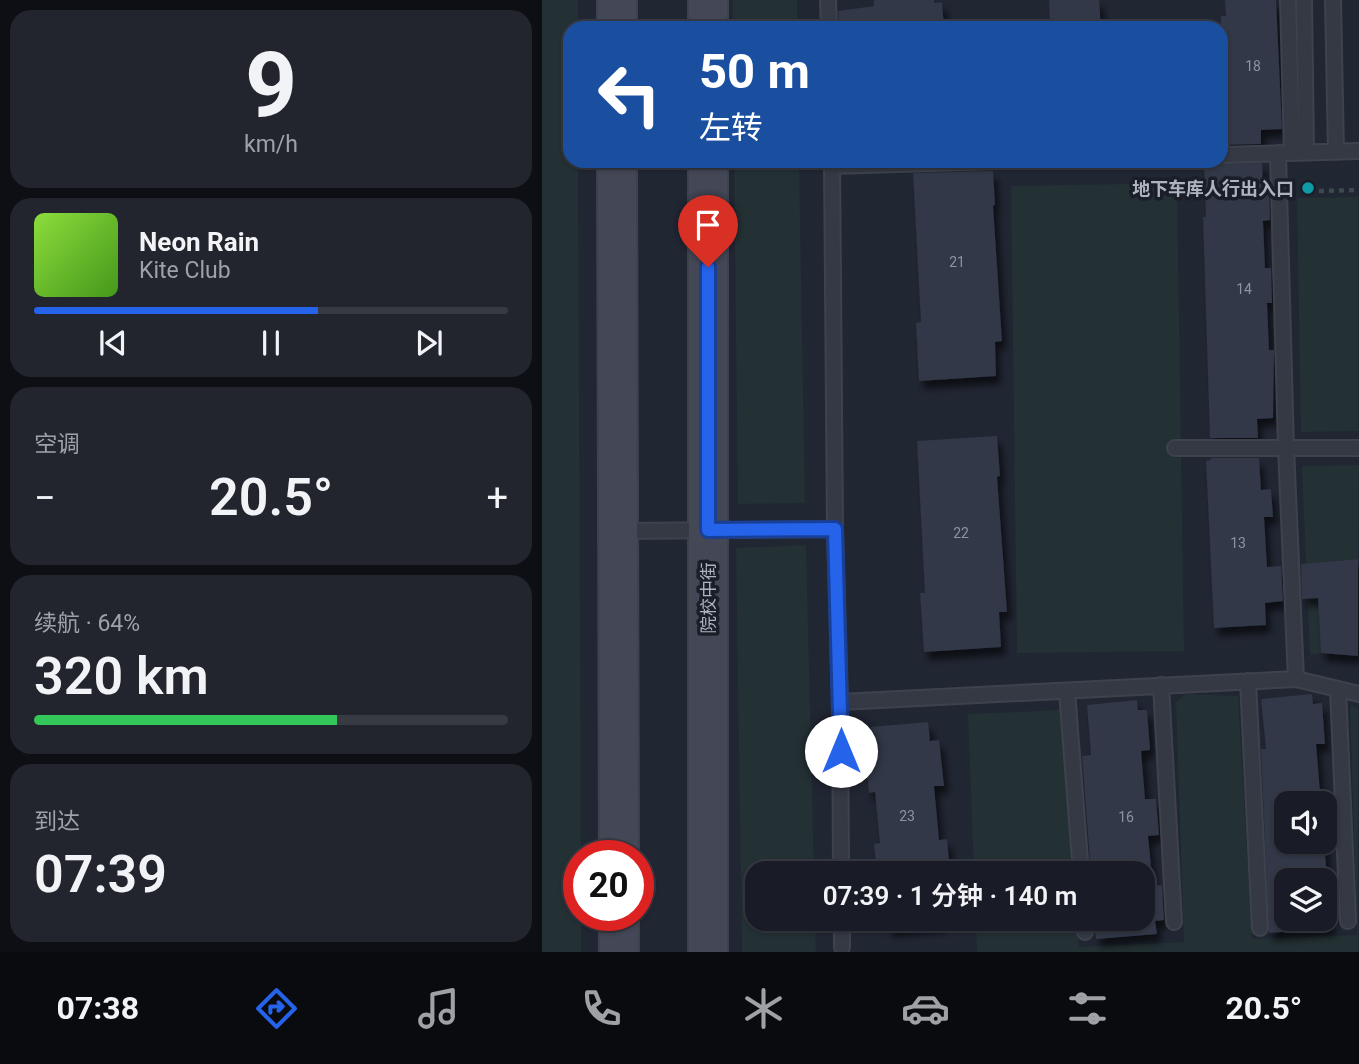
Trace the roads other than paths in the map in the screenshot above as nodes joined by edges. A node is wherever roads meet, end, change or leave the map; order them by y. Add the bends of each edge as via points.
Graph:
1 (617, 0) edge
2 (708, 0) edge
3 (828, 0) edge
4 (1288, 0) edge
5 (1304, 0) edge
6 (1333, 0) edge
7 (617, 21) edge
8 (708, 21) edge
9 (828, 21) edge
10 (1359, 151) edge
11 (1336, 152) junction
12 (1292, 153) junction
13 (1228, 155) edge
14 (617, 168) edge
15 (708, 168) edge
16 (833, 168) edge
17 (1175, 448) dead end
18 (1286, 448) junction
19 (1359, 448) edge
20 (835, 529) junction
21 (708, 530) junction
22 (618, 531) junction
23 (1296, 679) junction
24 (1248, 681) junction
25 (1161, 685) junction
26 (1338, 689) junction
27 (1067, 691) junction
28 (1359, 694) edge
29 (840, 702) junction
30 (619, 840) edge
31 (841, 861) edge
32 (1080, 861) edge
33 (1348, 921) dead end
34 (1174, 922) dead end
35 (1260, 928) dead end
36 (619, 931) edge
37 (842, 931) edge
38 (842, 947) dead end
39 (619, 952) edge
40 (708, 952) edge

1 - 7 main road
2 - 8 main road
3 - 9 lane
4 - 12 lane
5 - 12 lane
6 - 11 lane
10 - 11 lane
11 - 12 lane
12 - 13 lane
12 - 18 lane
14 - 22 main road
15 - 21 main road, 院校中街
16 - 20 lane
17 - 18 lane
18 - 19 lane
18 - 23 lane
20 - 21 lane
20 - 29 lane
21 - 22 lane
21 - 40 main road, 院校中街
22 - 30 main road
23 - 24 lane
23 - 26 lane
24 - 25 lane
24 - 35 lane
25 - 27 lane
25 - 34 lane
26 - 28 lane
26 - 33 lane
27 - 29 lane
27 - 32 lane
29 - 31 lane
36 - 39 main road
37 - 38 lane

